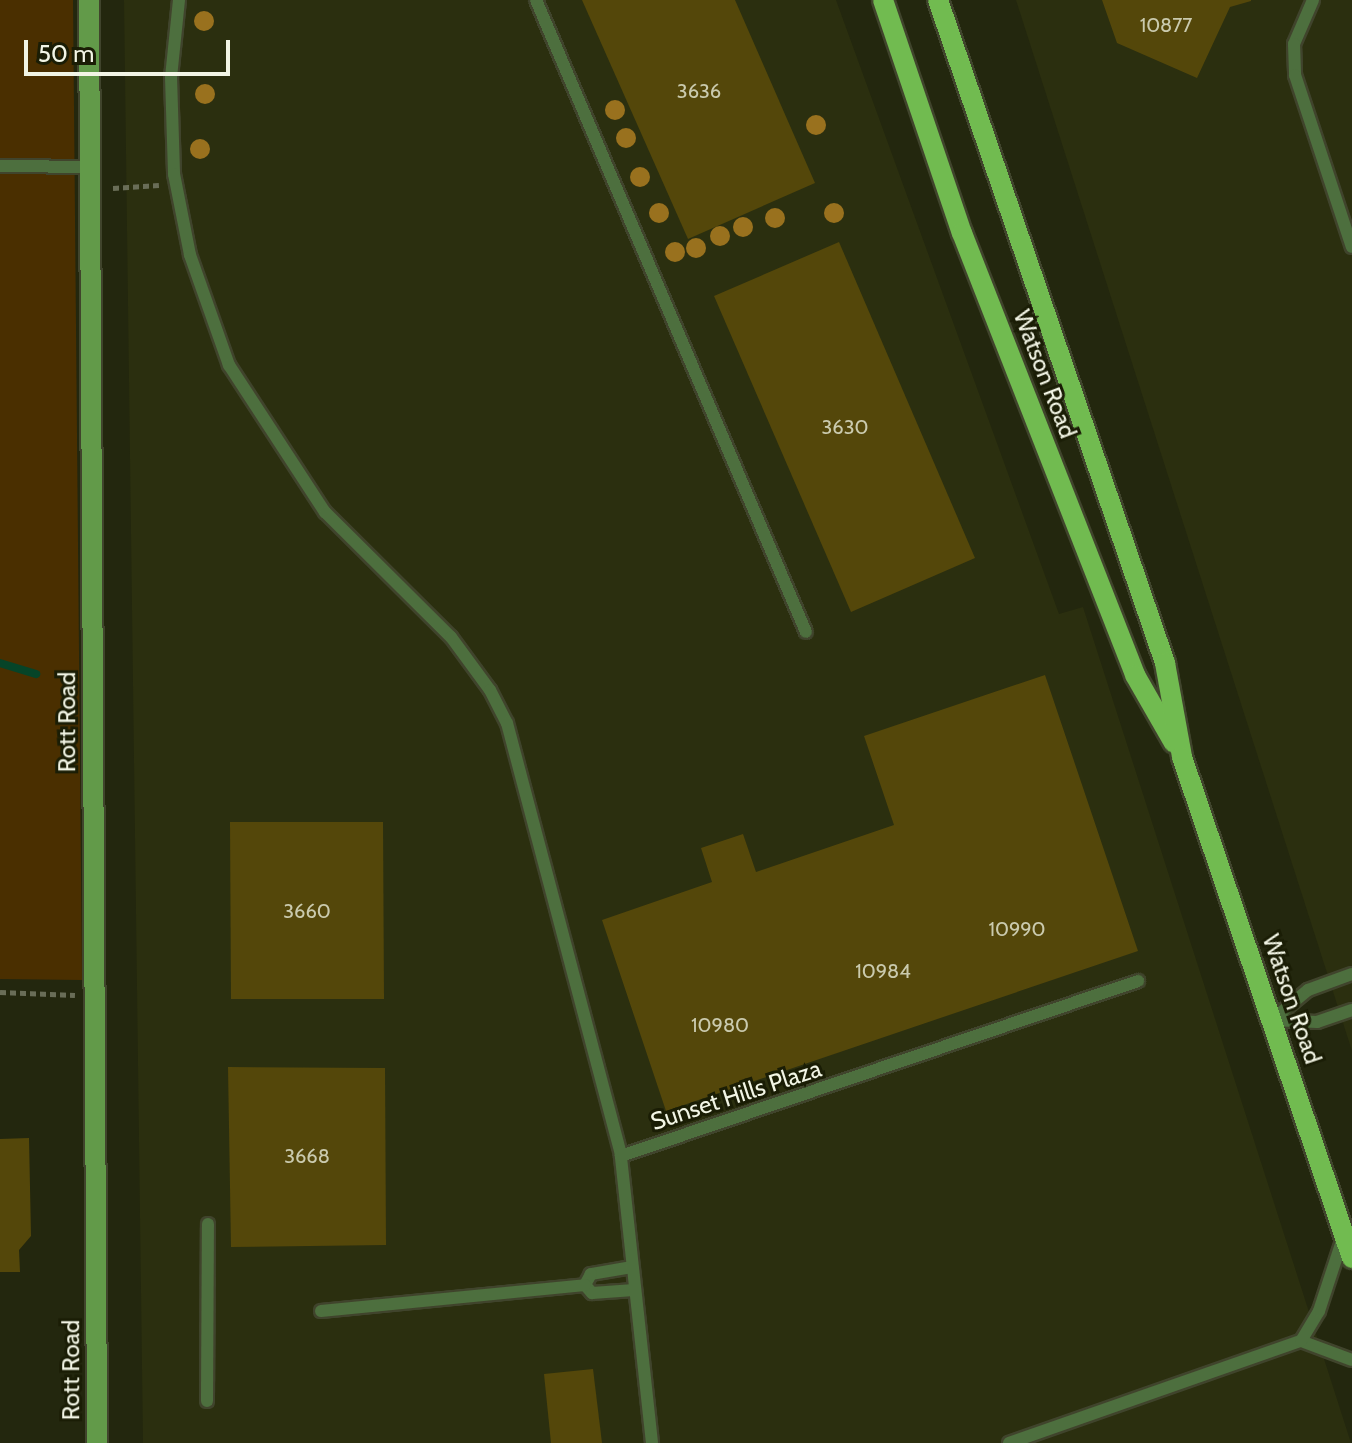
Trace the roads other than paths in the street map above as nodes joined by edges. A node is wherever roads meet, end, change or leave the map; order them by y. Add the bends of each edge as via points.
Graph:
1 (89, 0) edge
2 (179, 0) edge
3 (536, 0) edge
4 (883, 0) edge
5 (938, 0) edge
6 (1313, 0) edge
7 (0, 166) edge
8 (90, 167) junction
9 (1352, 247) edge
10 (806, 632) dead end
11 (1182, 757) junction
12 (1352, 974) edge
13 (1138, 981) dead end
14 (1352, 1010) edge
15 (1272, 1020) junction
16 (621, 1156) junction
17 (208, 1224) dead end
18 (1344, 1234) junction
19 (1352, 1258) edge
20 (632, 1267) junction
21 (585, 1285) junction
22 (634, 1290) junction
23 (321, 1311) dead end
24 (1301, 1341) junction
25 (1352, 1360) edge
26 (207, 1401) dead end
27 (1049, 1430) junction
28 (97, 1443) edge
29 (652, 1443) edge
30 (1009, 1443) edge
31 (1055, 1443) edge

1 - 8 street, Rott Road
2 - 16 lane via 171,77 174,174 190,255 229,365 325,512 451,637 507,723
3 - 10 lane
4 - 11 main road, Watson Road via 962,233 1135,675
5 - 11 main road, Watson Road via 1165,663
6 - 9 lane via 1294,44 1295,75
7 - 8 lane
8 - 28 street, Rott Road
11 - 15 main road, Watson Road
12 - 15 lane via 1308,990
13 - 16 lane, Sunset Hills Plaza
14 - 15 lane via 1317,1022
15 - 18 main road, Watson Road
16 - 20 lane
17 - 26 lane
18 - 19 main road, Watson Road
18 - 24 lane via 1319,1311
20 - 21 lane via 591,1274
20 - 22 lane
21 - 22 lane via 592,1293
21 - 23 lane
22 - 29 lane
24 - 25 lane
24 - 27 lane
27 - 30 lane
27 - 31 lane

